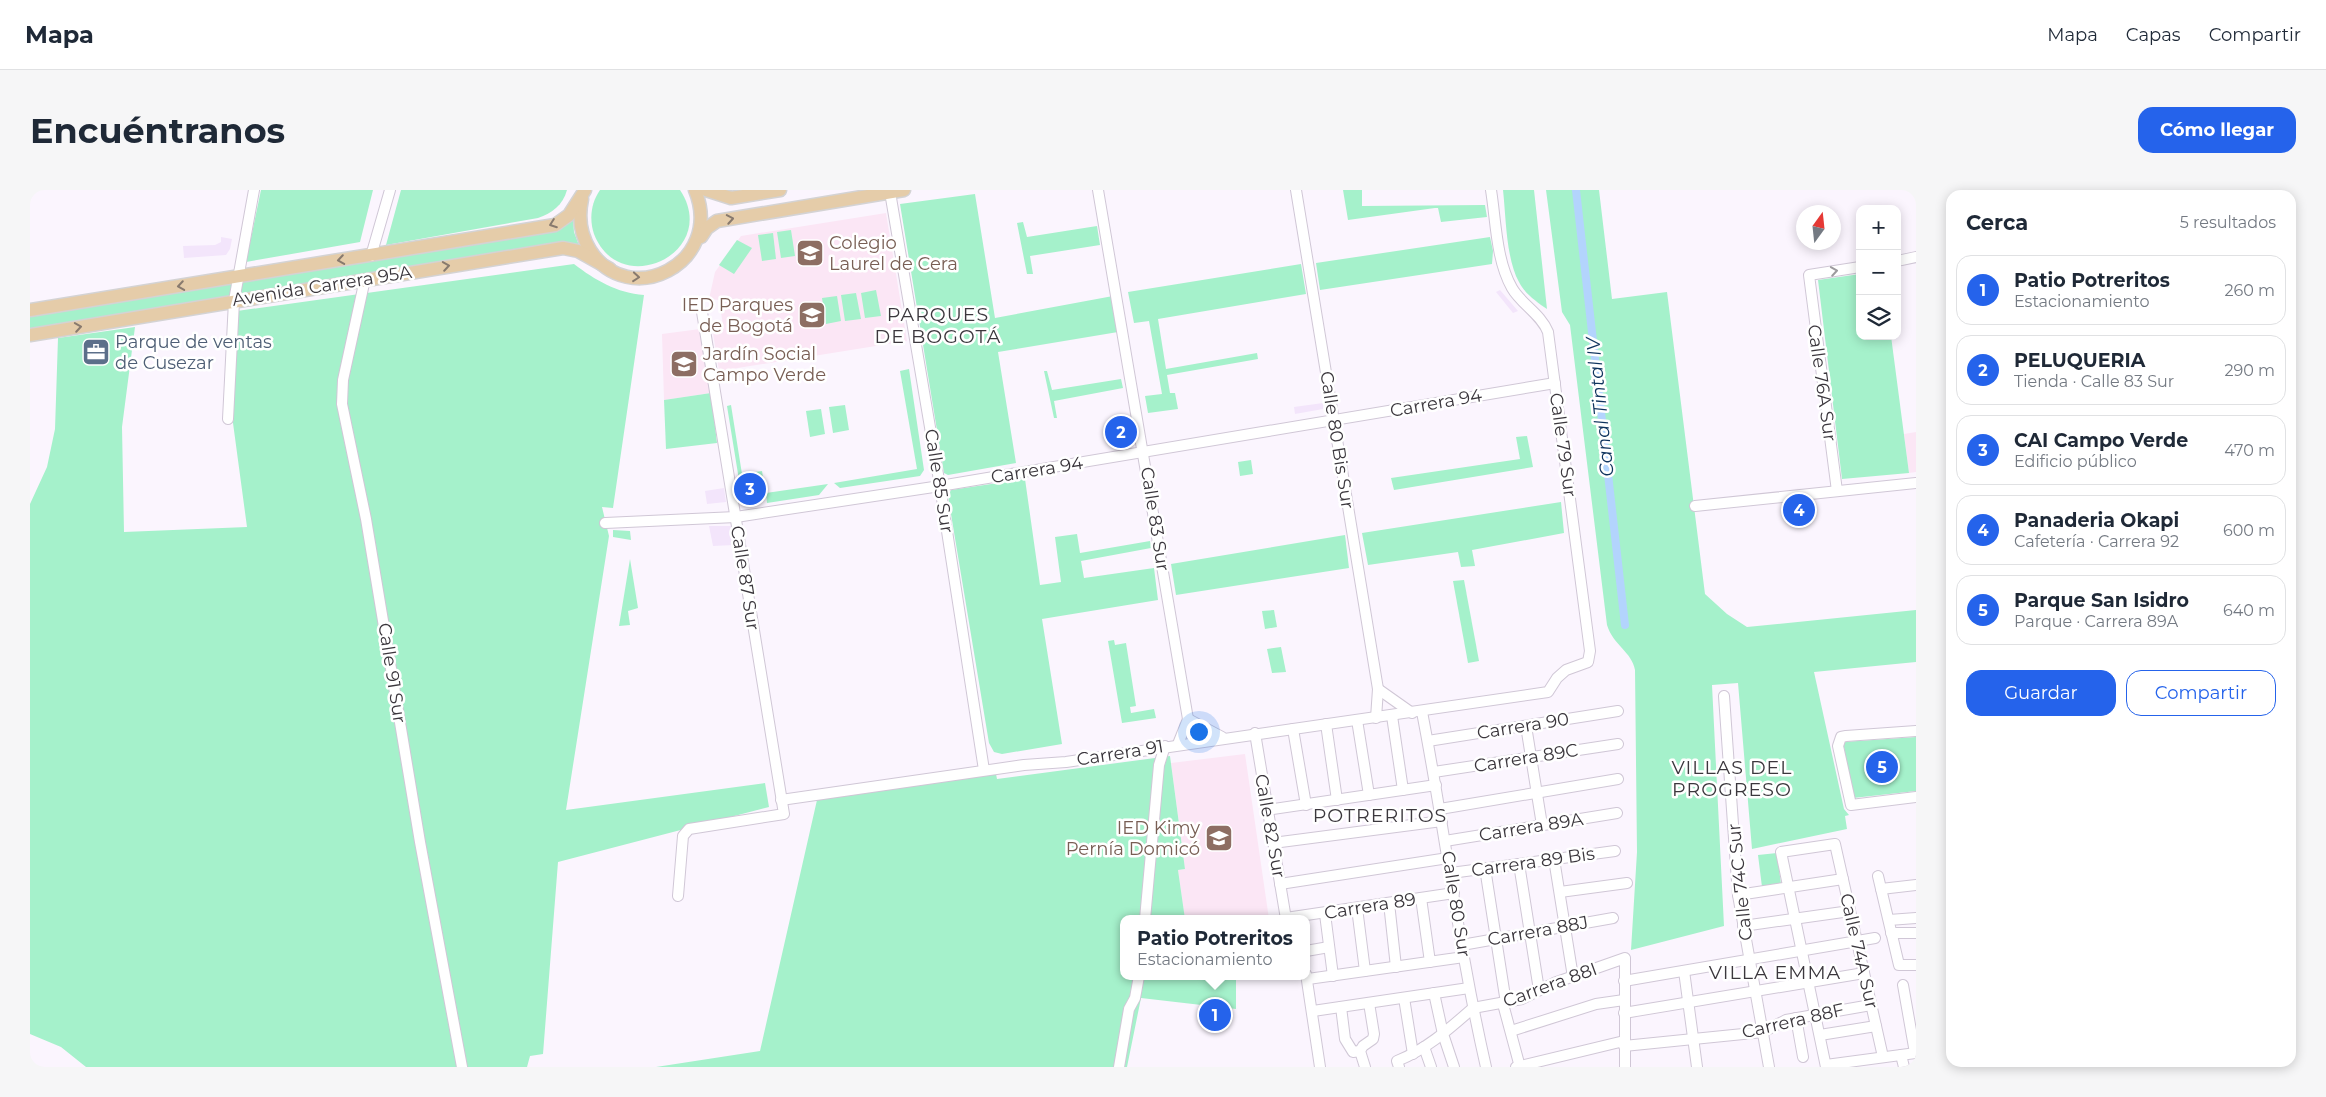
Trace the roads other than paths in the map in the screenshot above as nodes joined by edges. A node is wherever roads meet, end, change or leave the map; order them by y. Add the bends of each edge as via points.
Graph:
1 (254, 190) edge
2 (390, 190) edge
3 (585, 190) edge
4 (696, 190) edge
5 (706, 190) edge
6 (780, 190) edge
7 (904, 190) edge
8 (1098, 190) edge
9 (1296, 190) edge
10 (1491, 190) edge
11 (763, 191) edge
12 (890, 192) junction
13 (694, 248) junction
14 (371, 256) junction
15 (1916, 258) edge
16 (1901, 260) edge
17 (1856, 268) edge
18 (610, 269) junction
19 (237, 277) junction
20 (365, 279) junction
21 (234, 301) junction
22 (30, 310) edge
23 (702, 312) dead end
24 (30, 335) edge
25 (1554, 383) junction
26 (228, 419) dead end
27 (1334, 420) junction
28 (1144, 453) junction
29 (1916, 482) edge
30 (940, 486) junction
31 (1837, 491) junction
32 (1695, 506) dead end
33 (736, 518) junction
34 (606, 523) dead end
35 (1378, 689) junction
36 (1548, 692) joint
37 (1724, 696) dead end
38 (1618, 710) dead end
39 (1417, 712) junction
40 (1392, 716) junction
41 (1376, 718) junction
42 (1188, 720) junction
43 (1357, 720) junction
44 (1326, 724) junction
45 (1526, 726) junction
46 (1293, 729) junction
47 (1916, 731) edge
48 (1255, 733) junction
49 (1225, 738) junction
50 (1428, 742) junction
51 (1178, 744) junction
52 (1618, 744) dead end
53 (1164, 746) junction
54 (1531, 757) junction
55 (984, 770) junction
56 (1434, 772) junction
57 (1618, 779) dead end
58 (1436, 785) junction
59 (1403, 790) junction
60 (1537, 792) junction
61 (1369, 795) junction
62 (1916, 797) edge
63 (781, 800) junction
64 (1337, 800) junction
65 (1306, 805) junction
66 (1440, 808) junction
67 (1267, 810) junction
68 (1617, 812) dead end
69 (1442, 820) junction
70 (1542, 825) junction
71 (1445, 841) junction
72 (1273, 843) junction
73 (1615, 850) dead end
74 (1448, 858) junction
75 (1554, 859) junction
76 (1519, 864) junction
77 (1485, 868) junction
78 (1451, 873) junction
79 (1878, 876) dead end
80 (1843, 879) junction
81 (1627, 883) dead end
82 (1280, 884) junction
83 (1916, 885) edge
84 (1788, 887) junction
85 (1881, 890) junction
86 (1560, 892) junction
87 (1454, 893) junction
88 (1738, 895) junction
89 (678, 896) dead end
90 (1421, 898) junction
91 (1389, 903) junction
92 (1356, 908) junction
93 (1850, 911) junction
94 (1325, 914) junction
95 (1145, 915) edge
96 (1285, 915) edge
97 (1310, 916) edge
98 (1613, 918) dead end
99 (1916, 918) edge
100 (1795, 919) junction
101 (1889, 920) junction
102 (1743, 926) junction
103 (1565, 927) junction
104 (1530, 933) junction
105 (1892, 933) junction
106 (1916, 933) edge
107 (1875, 938) dead end
108 (1496, 939) junction
109 (1857, 942) junction
110 (1462, 944) junction
111 (1329, 947) junction
112 (1310, 950) edge
113 (1802, 951) junction
114 (1464, 957) junction
115 (1749, 960) junction
116 (1430, 962) junction
117 (1916, 965) edge
118 (1396, 966) junction
119 (1365, 971) junction
120 (1684, 971) junction
121 (1864, 973) junction
122 (1310, 976) edge
123 (1333, 976) junction
124 (1573, 977) junction
125 (1138, 980) edge
126 (1308, 980) edge
127 (1624, 981) junction
128 (1808, 982) junction
129 (1903, 985) dead end
130 (1469, 988) junction
131 (1539, 990) junction
132 (1755, 992) junction
133 (1434, 993) junction
134 (1404, 998) junction
135 (1624, 1000) junction
136 (1688, 1002) junction
137 (1369, 1003) junction
138 (1505, 1003) junction
139 (1871, 1005) junction
140 (1341, 1007) junction
141 (1473, 1008) junction
142 (1313, 1011) junction
143 (1624, 1013) junction
144 (1815, 1014) junction
145 (1796, 1018) junction
146 (1876, 1026) junction
147 (1511, 1031) junction
148 (1763, 1032) junction
149 (1443, 1034) junction
150 (1820, 1035) junction
151 (1693, 1039) junction
152 (1624, 1043) junction
153 (1424, 1047) junction
154 (1362, 1048) junction
155 (1916, 1053) edge
156 (1413, 1054) junction
157 (1901, 1055) junction
158 (1803, 1057) dead end
159 (1883, 1057) junction
160 (1398, 1064) edge
161 (1826, 1066) edge
162 (462, 1067) edge
163 (1119, 1067) edge
164 (1320, 1067) edge
165 (1365, 1067) edge
166 (1431, 1067) edge
167 (1454, 1067) edge
168 (1486, 1067) edge
169 (1519, 1067) edge
170 (1625, 1067) edge
171 (1697, 1067) edge
172 (1769, 1067) edge
173 (1904, 1067) edge

1 - 19 street
2 - 14 street
3 -> 14 main road, Avenida Carrera 95A via 569,215 555,225
3 - 18 main road via 580,208 581,232 592,254
4 - 13 main road via 701,225
5 - 11 main road via 730,198
6 - 11 main road
7 - 12 main road
8 - 28 street, Calle 83 Sur
9 - 27 street, Calle 80 Bis Sur
10 - 25 street, Calle 79 Sur via 1502,264 1512,288 1546,327
13 -> 12 main road via 707,228 717,221
12 - 30 street, Calle 85 Sur
18 -> 13 main road via 632,277 656,276 678,266
14 -> 19 main road, Avenida Carrera 95A
15 - 16 street
31 -> 17 street, Calle 76A Sur via 1809,275
20 -> 18 main road, Avenida Carrera 95A via 563,248 578,251
19 - 21 street
19 -> 22 main road, Avenida Carrera 95A
20 - 21 main road, Avenida Carrera 95A
20 - 162 street, Calle 91 Sur via 343,380 342,404 366,519 420,842
24 -> 21 main road, Avenida Carrera 95A
21 - 26 street
23 - 33 street, Calle 87 Sur
25 - 27 street, Carrera 94
25 - 36 street, Calle 79 Sur via 1590,651 1588,662 1566,670
27 - 28 street, Carrera 94
27 - 35 street, Calle 80 Bis Sur
28 - 30 street, Carrera 94
28 - 42 street, Calle 83 Sur
29 - 31 street
30 - 33 street, Carrera 94
30 - 55 street, Calle 85 Sur
31 - 32 street
33 - 34 street, Carrera 94
33 - 63 street, Calle 87 Sur
35 - 39 street
35 - 41 street, Calle 80 Bis Sur
36 - 39 street, Carrera 91
37 - 88 street, Calle 74C Sur
38 - 45 street, Carrera 90
39 - 40 street, Carrera 91
39 - 50 street, Calle 80 Sur
40 - 41 street, Carrera 91
40 - 59 street
41 - 43 street, Carrera 91
42 - 49 street
42 - 51 street
43 - 44 street, Carrera 91
43 - 61 street
44 - 46 street, Carrera 91
44 - 64 street
45 - 50 street, Carrera 90
45 - 54 street
46 - 48 street, Carrera 91
46 - 65 street
47 - 62 street via 1841,737 1838,746 1851,805
48 - 49 street, Carrera 91
48 - 67 street, Calle 82 Sur
49 - 51 street, Carrera 91
50 - 56 street, Calle 80 Sur
51 - 53 street, Carrera 91
52 - 54 street, Carrera 89C
53 - 55 street, Carrera 91 via 1066,762
53 - 95 street via 1159,765
54 - 56 street, Carrera 89C
54 - 60 street
55 - 63 street, Carrera 91
56 - 58 street, Calle 80 Sur
57 - 60 street
58 - 59 street
58 - 66 street, Calle 80 Sur
59 - 61 street
60 - 66 street
60 - 70 street
61 - 64 street
63 - 89 street, Calle 87 Sur via 784,814 689,829 682,836
64 - 65 street
65 - 67 street
66 - 69 street, Calle 80 Sur
67 - 72 street, Calle 82 Sur
68 - 70 street, Carrera 89A
69 - 71 street, Calle 80 Sur
69 - 72 street
70 - 71 street, Carrera 89A
71 - 74 street, Calle 80 Sur
72 - 82 street, Calle 82 Sur
73 - 75 street, Carrera 89 Bis
74 - 78 street, Calle 80 Sur
74 - 82 street
75 - 76 street, Carrera 89 Bis
75 - 86 street
76 - 77 street, Carrera 89 Bis
76 - 104 street
77 - 78 street, Carrera 89 Bis
77 - 108 street
78 - 87 street, Calle 80 Sur
79 - 85 street
80 - 84 street
80 - 84 street, Calle 74A Sur via 1835,844 1781,852
80 - 93 street, Calle 74A Sur
81 - 86 street
82 - 96 street, Calle 82 Sur
83 - 85 street
84 - 88 street
84 - 100 street
85 - 101 street
86 - 103 street
87 - 90 street, Carrera 89
87 - 110 street, Calle 80 Sur
88 - 102 street, Calle 74C Sur
90 - 91 street, Carrera 89
90 - 116 street
91 - 92 street, Carrera 89
91 - 118 street
92 - 94 street, Carrera 89
92 - 119 street
93 - 100 street
93 - 109 street, Calle 74A Sur
94 - 97 street, Carrera 89
94 - 111 street
98 - 103 street, Carrera 88J
99 - 101 street
100 - 102 street
100 - 113 street
101 - 105 street
102 - 115 street, Calle 74C Sur
103 - 104 street, Carrera 88J
103 - 124 street
104 - 108 street, Carrera 88J
104 - 131 street
105 - 106 street
105 - 117 street via 1899,965
107 - 109 street
108 - 110 street, Carrera 88J
108 - 138 street
109 - 113 street
109 - 121 street, Calle 74A Sur
110 - 114 street, Calle 80 Sur
111 - 112 street
111 - 123 street
113 - 115 street
113 - 128 street
114 - 116 street
114 - 130 street, Calle 80 Sur
115 - 120 street
115 - 132 street, Calle 74C Sur
116 - 118 street
118 - 119 street
119 - 123 street
120 - 127 street
120 - 136 street
121 - 128 street
121 - 139 street, Calle 74A Sur
122 - 123 street
124 - 127 street, Carrera 88I via 1625,958
124 - 131 street, Carrera 88I
125 - 163 street via 1129,1009
126 - 142 street
127 - 135 street
128 - 132 street
128 - 144 street
129 - 155 street
130 - 133 street
130 - 141 street, Calle 80 Sur
131 - 138 street, Carrera 88I
132 - 136 street
132 - 148 street, Calle 74C Sur
133 - 134 street
133 - 149 street
134 - 137 street
134 - 156 street
135 - 143 street
135 - 147 street via 1596,1004
136 - 143 street
136 - 151 street
137 - 140 street
137 - 154 street via 1373,1039
138 - 141 street, Carrera 88I
138 - 147 street
139 - 144 street, Carrera 88F
139 - 146 street, Calle 74A Sur
140 - 142 street
140 - 154 street via 1345,1039 1350,1050
141 - 149 street
141 - 168 street, Calle 80 Sur
142 - 164 street
143 - 152 street
144 - 145 street, Carrera 88F
144 - 150 street
145 - 148 street, Carrera 88F
145 - 158 street
146 - 150 street
146 - 159 street, Calle 74A Sur
147 - 169 street
148 - 151 street, Carrera 88F
148 - 172 street, Calle 74C Sur
149 - 153 street
149 - 167 street
150 - 161 street
151 - 152 street, Carrera 88F
151 - 171 street
152 - 169 street, Carrera 88F
152 - 170 street
153 - 156 street
153 - 166 street
154 - 165 street
155 - 157 street
156 - 160 street
157 - 159 street
157 - 173 street
159 - 161 street

